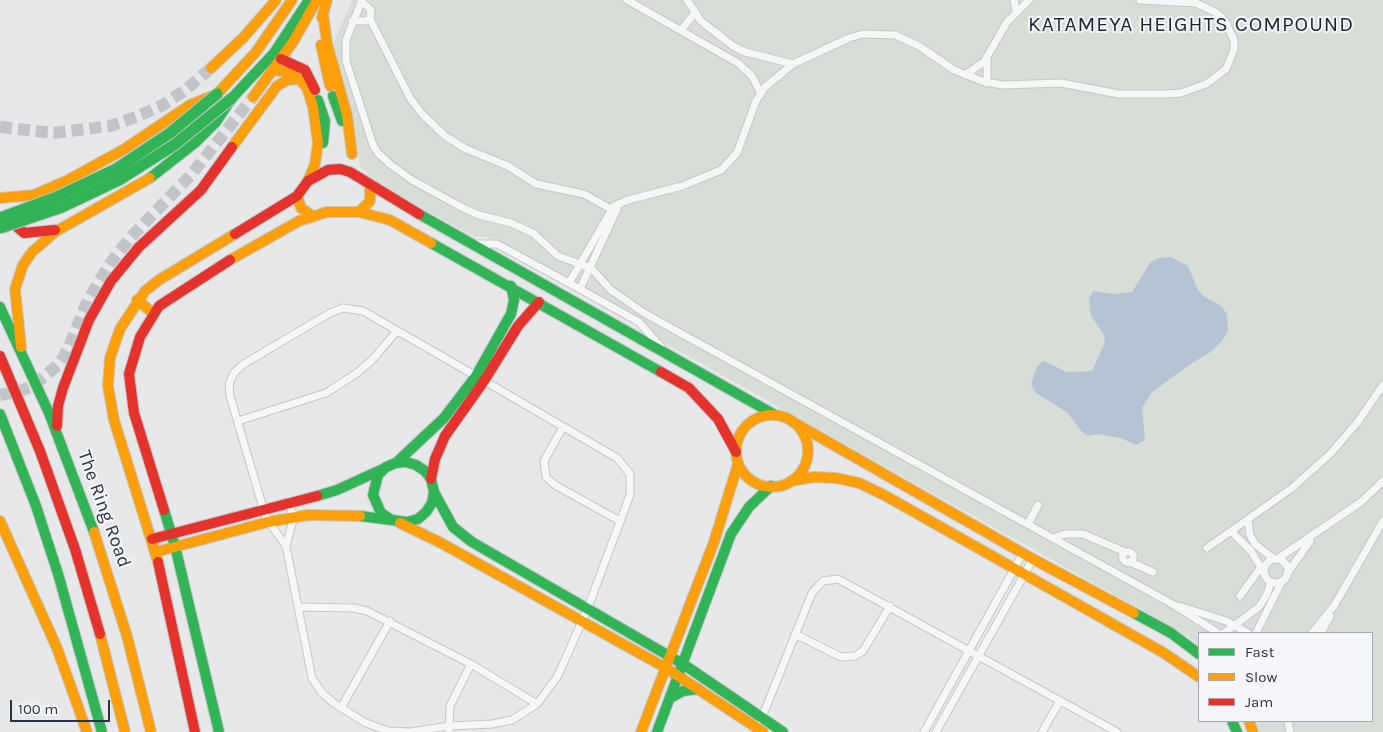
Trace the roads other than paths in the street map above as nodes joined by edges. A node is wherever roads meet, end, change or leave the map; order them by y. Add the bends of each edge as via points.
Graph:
1 (276, 0) edge
2 (292, 0) edge
3 (309, 0) edge
4 (317, 0) edge
5 (327, 0) edge
6 (627, 0) edge
7 (687, 0) edge
8 (1014, 0) edge
9 (1028, 0) edge
10 (1140, 0) edge
11 (362, 1) edge
12 (1016, 11) junction
13 (323, 13) junction
14 (694, 13) junction
15 (370, 19) junction
16 (352, 21) junction
17 (681, 30) junction
18 (987, 56) junction
19 (281, 59) junction
20 (793, 64) junction
21 (211, 68) tunnel mouth
22 (274, 70) junction
23 (965, 75) junction
24 (299, 78) junction
25 (987, 83) junction
26 (217, 94) junction
27 (761, 94) junction
28 (253, 97) tunnel mouth
29 (232, 98) junction
30 (352, 154) junction
31 (315, 164) junction
32 (360, 177) junction
33 (308, 181) junction
34 (370, 186) junction
35 (34, 195) junction
36 (297, 196) junction
37 (0, 198) edge
38 (615, 208) junction
39 (359, 212) junction
40 (311, 215) junction
41 (0, 218) edge
42 (0, 228) edge
43 (61, 229) junction
44 (233, 235) junction
45 (473, 244) junction
46 (242, 252) junction
47 (580, 263) junction
48 (591, 268) junction
49 (569, 282) junction
50 (511, 286) junction
51 (580, 289) junction
52 (137, 300) junction
53 (539, 302) junction
54 (0, 307) edge
55 (153, 313) junction
56 (396, 331) junction
57 (21, 350) junction
58 (663, 350) junction
59 (0, 356) edge
60 (480, 378) junction
61 (1383, 385) edge
62 (0, 414) edge
63 (776, 415) junction
64 (238, 421) junction
65 (795, 423) junction
66 (563, 427) junction
67 (58, 434) junction
68 (736, 452) junction
69 (738, 464) junction
70 (391, 465) junction
71 (431, 479) junction
72 (791, 480) junction
73 (1383, 481) edge
74 (771, 486) junction
75 (434, 492) junction
76 (289, 504) junction
77 (1038, 506) dead end
78 (264, 510) junction
79 (294, 517) junction
80 (1248, 520) junction
81 (0, 521) edge
82 (393, 521) junction
83 (1383, 521) edge
84 (268, 522) junction
85 (620, 522) junction
86 (1028, 524) junction
87 (1231, 531) junction
88 (172, 535) junction
89 (1313, 536) junction
90 (1053, 538) junction
91 (152, 539) junction
92 (175, 546) junction
93 (286, 546) junction
94 (1207, 548) dead end
95 (156, 552) junction
96 (1028, 556) junction
97 (1275, 559) junction
98 (1262, 570) junction
99 (1153, 572) dead end
100 (1019, 573) junction
101 (1287, 574) junction
102 (1282, 581) junction
103 (1271, 582) junction
104 (1240, 596) dead end
105 (1174, 605) junction
106 (890, 606) junction
107 (1334, 606) junction
108 (299, 607) junction
109 (587, 610) junction
110 (390, 621) junction
111 (581, 622) junction
112 (1234, 626) junction
113 (1216, 632) edge
114 (1225, 632) edge
115 (1246, 632) edge
116 (1256, 632) edge
117 (1313, 632) edge
118 (1321, 632) edge
119 (795, 634) junction
120 (970, 651) junction
121 (1198, 653) edge
122 (979, 656) junction
123 (670, 657) junction
124 (471, 664) junction
125 (683, 664) junction
126 (666, 668) junction
127 (678, 676) junction
128 (1198, 676) edge
129 (698, 689) junction
130 (670, 698) junction
131 (1060, 701) junction
132 (537, 704) junction
133 (341, 708) junction
134 (933, 717) junction
135 (942, 722) junction
136 (760, 728) edge
137 (449, 729) edge
138 (87, 732) edge
139 (102, 732) edge
140 (124, 732) edge
141 (151, 732) edge
142 (195, 732) edge
143 (219, 732) edge
144 (403, 732) edge
145 (641, 732) edge
146 (657, 732) edge
147 (783, 732) edge
148 (924, 732) edge
149 (936, 732) edge
150 (1042, 732) edge
151 (1117, 732) edge

1 - 21 main road
2 - 26 main road via 256,52
3 - 29 main road via 274,53
4 - 19 main road
5 - 13 main road
6 - 17 street
7 - 14 street
8 - 12 street
9 - 12 street
10 - 25 street via 1196,3 1217,13 1231,30 1234,40 1226,69 1206,84 1181,93 1166,94 1119,94 1061,82 1017,86
11 - 15 street via 371,10
11 - 16 street
12 - 18 street
13 - 30 main road via 327,43 347,115
13 - 30 main road via 322,49
14 - 17 street
14 - 20 street via 733,46
15 - 16 street
15 - 38 street via 413,104 445,136 476,154 508,166 536,184 584,194
16 - 47 street via 346,40 346,61 378,154 412,180 447,199 479,214 525,229 542,239 558,256
17 - 27 street via 744,68
18 - 23 street via 979,67
18 - 25 street
19 - 22 main road
19 - 31 main road via 305,70 317,95 325,134
20 - 23 street via 849,38 879,33 909,41
20 - 27 street
22 - 24 main road via 289,72
22 - 28 main road
23 - 25 street
24 - 31 main road via 306,88 317,121
24 - 67 main road via 277,86 201,190 139,246 111,281 89,320 63,388 57,415
26 - 35 main road via 182,110 105,161
26 - 41 main road, bridge via 170,133 116,169 58,197
27 - 38 street via 739,148 725,166 716,173 682,186
29 - 42 main road, bridge via 174,145 119,180 62,207
29 - 43 main road via 210,129 174,160 135,188
30 - 32 main road
31 - 33 main road
32 - 33 main road via 334,169
32 - 34 main road
33 - 36 main road
34 - 39 main road via 370,201
34 - 45 main road
35 - 37 main road
35 - 43 main road via 15,212 18,229 31,234
36 - 40 main road via 300,208
36 - 44 main road
38 - 47 street
38 - 48 street
39 - 40 main road via 340,210
39 - 50 main road via 404,227
40 - 46 main road
43 - 57 main road via 37,246 19,273 15,297
44 - 46 main road
44 - 52 main road via 159,280
45 - 49 street via 497,244
45 - 58 main road
46 - 55 main road via 176,292
47 - 48 street
47 - 49 street
48 - 51 street
48 - 86 street via 615,294 644,313
49 - 51 street
50 - 53 main road
50 - 60 main road via 514,300 511,314
51 - 58 street via 639,322
52 - 55 main road
52 - 91 main road via 114,343 108,386 114,420
53 - 60 main road
53 - 68 main road via 689,388 718,419
54 - 57 main road, The Ring Road
55 - 88 main road via 134,349 130,383 134,413
56 - 60 street
56 - 64 street via 372,360 326,392
56 - 64 street via 357,309 343,308 330,313 237,369 229,390
57 - 67 main road, The Ring Road
58 - 63 main road
59 - 140 main road via 40,451 75,549
60 - 66 street
60 - 70 main road via 444,418
60 - 71 main road via 445,436
61 - 80 street via 1357,423 1330,454 1292,488
62 - 139 main road via 56,569
63 - 65 main road
63 - 68 main road via 755,418 747,424 737,442
64 - 78 street
65 - 72 main road via 807,448 804,466
65 - 96 main road
66 - 85 street via 617,458 627,468 632,488
66 - 85 street via 544,460 546,477
67 - 141 main road, The Ring Road via 116,598
68 - 69 main road
69 - 74 main road via 752,480
69 - 123 main road via 714,542
70 - 71 main road via 406,462 416,465
70 - 76 main road via 337,490
70 - 82 main road via 374,484 373,495 382,513
71 - 75 main road
72 - 74 main road
72 - 100 main road via 825,477 859,483
73 - 89 street via 1361,502
74 - 125 main road via 749,507 731,534
75 - 82 main road via 432,503 422,516 407,522
75 - 109 main road via 447,519 460,534
76 - 78 main road
76 - 79 street
77 - 86 street
78 - 84 street
78 - 88 main road
79 - 82 main road via 327,514
79 - 84 main road
79 - 93 street
80 - 87 street
80 - 97 street via 1255,544
81 - 138 main road via 54,640
82 - 111 main road via 440,543
83 - 107 street
84 - 92 main road
84 - 93 street
85 - 109 street
86 - 90 street
87 - 94 street
87 - 98 street via 1245,544
88 - 91 main road
88 - 92 main road
89 - 97 street
89 - 101 street
90 - 99 street via 1071,533 1083,534 1132,554 1130,562
90 - 105 street
91 - 95 main road
92 - 95 main road
92 - 143 main road
93 - 108 street
95 - 142 main road
96 - 100 street
96 - 100 street
96 - 121 main road via 1171,633
97 - 98 street
97 - 101 street via 1284,563
98 - 103 street
98 - 104 street
100 - 120 street
100 - 122 street
100 - 128 main road via 1164,653
101 - 102 street
102 - 103 street
102 - 116 street
103 - 112 street via 1259,607
105 - 112 street
105 - 113 street
106 - 119 street via 863,651 855,656 841,657
106 - 119 street via 845,581 830,578 812,592
106 - 120 street
107 - 117 street
107 - 118 street
108 - 110 street via 354,608
108 - 133 street via 312,678 322,693
109 - 111 street
109 - 123 main road
110 - 124 street
110 - 133 street
111 - 126 main road
111 - 132 street via 556,677
112 - 114 street
112 - 115 street
119 - 136 street
120 - 122 street
120 - 134 street
122 - 131 street
122 - 135 street
123 - 125 main road
123 - 126 main road
124 - 132 street
124 - 137 street via 452,701
125 - 127 main road
125 - 136 main road
126 - 127 main road
126 - 145 main road
127 - 129 main road
127 - 130 main road
129 - 130 main road via 683,691
129 - 136 main road
130 - 146 main road
131 - 150 street
131 - 151 street
132 - 137 street via 521,716 502,723
133 - 144 street via 373,726
134 - 135 street
134 - 148 street
135 - 149 street
136 - 147 main road
137 - 144 street

